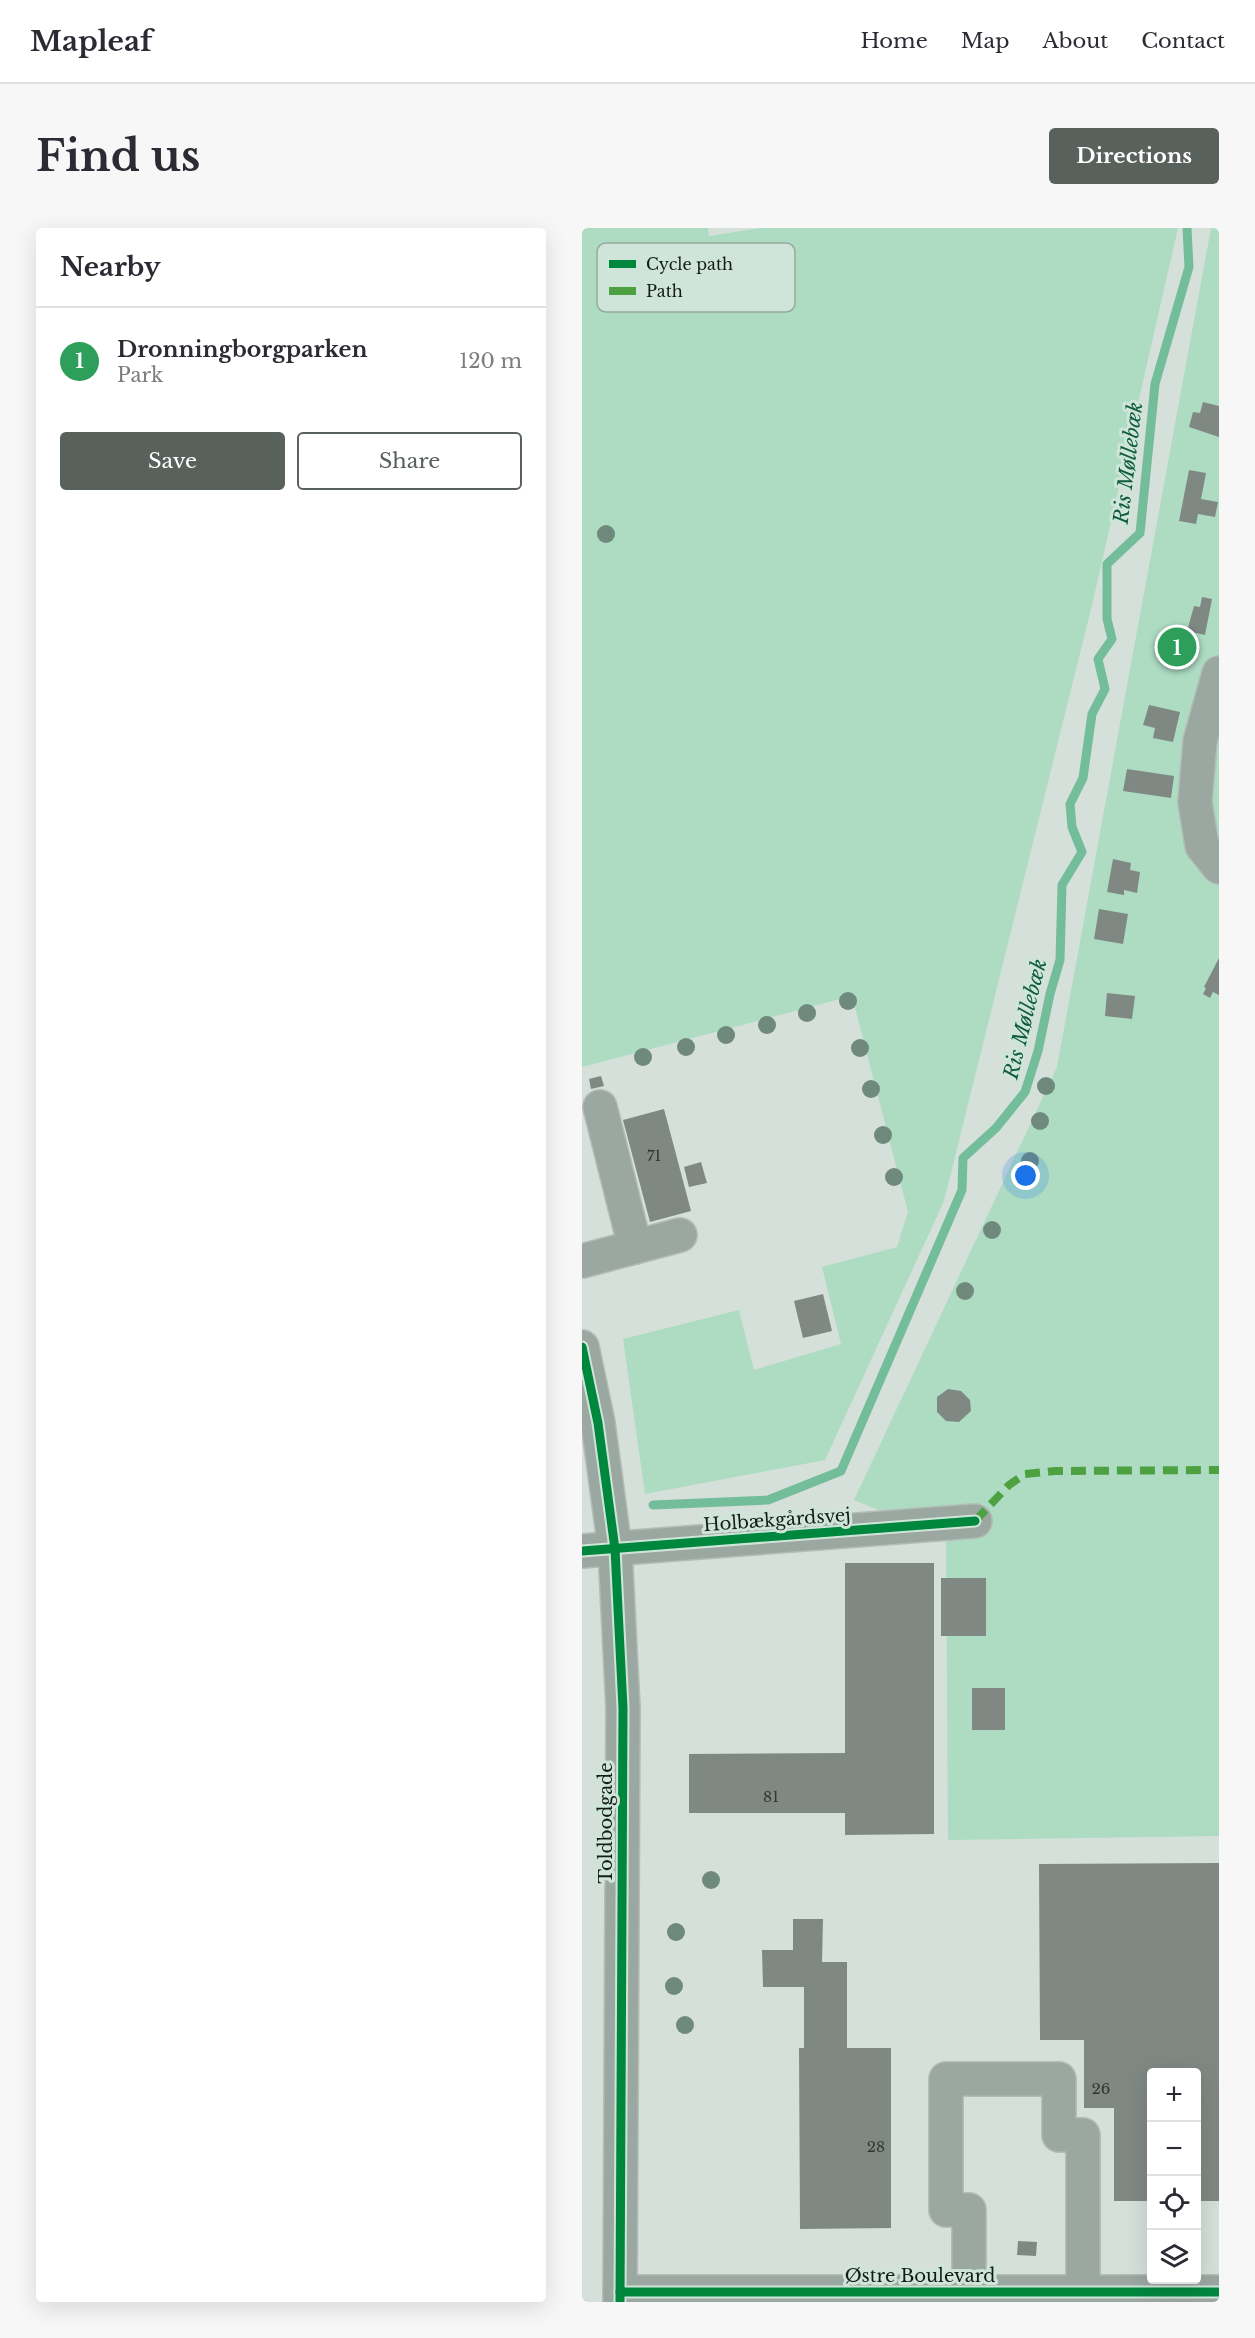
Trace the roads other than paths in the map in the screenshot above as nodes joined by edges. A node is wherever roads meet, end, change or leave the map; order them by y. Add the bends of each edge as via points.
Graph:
1 (1219, 673) edge
2 (1219, 867) edge
3 (600, 1107) dead end
4 (680, 1235) dead end
5 (635, 1247) junction
6 (582, 1261) edge
7 (582, 1347) edge
8 (975, 1521) dead end
9 (615, 1549) junction
10 (582, 1551) edge
11 (1083, 2292) junction
12 (1219, 2292) edge
13 (959, 2296) edge
14 (620, 2297) edge
15 (761, 2297) edge
16 (1028, 2297) edge
17 (1135, 2297) edge

1 - 2 street via 1200,741 1195,802 1203,846
3 - 5 street
4 - 5 street
5 - 6 street
7 - 9 street, Toldbodgade via 598,1423
8 - 9 street, Holbækgårdsvej
9 - 10 street, Holbækgårdsvej
9 - 14 street, Toldbodgade via 622,1708
11 - 13 street via 1083,2135 1059,2135 1059,2079 946,2079 946,2210 969,2210
11 - 16 street, Østre Boulevard
11 - 17 street, Østre Boulevard
12 - 17 street, Østre Boulevard
13 - 15 street, Østre Boulevard
13 - 16 street, Østre Boulevard
14 - 15 street, Østre Boulevard

